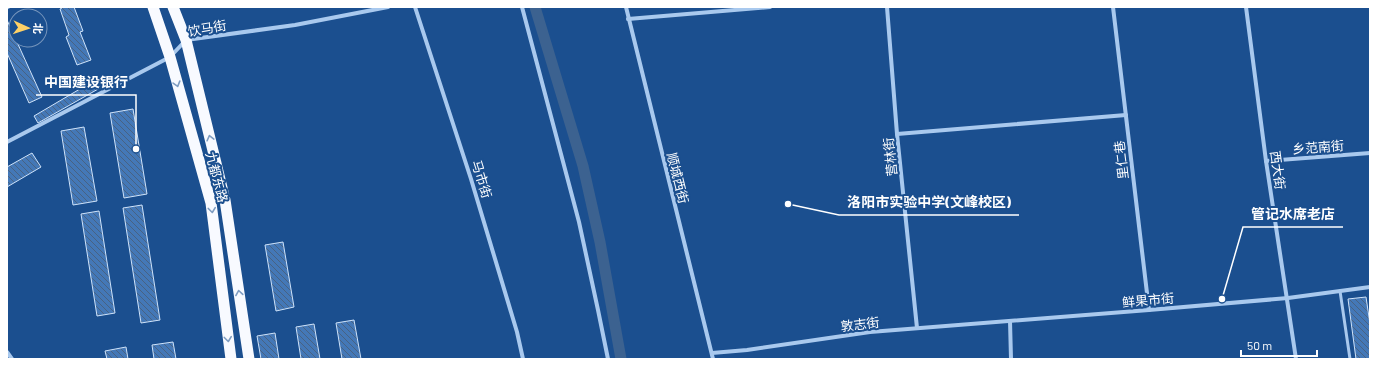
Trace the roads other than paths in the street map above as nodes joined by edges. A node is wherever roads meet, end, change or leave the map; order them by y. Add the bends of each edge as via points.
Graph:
1 (154, 7) edge
2 (173, 7) edge
3 (388, 7) edge
4 (415, 7) edge
5 (522, 7) edge
6 (626, 7) edge
7 (770, 7) edge
8 (887, 7) edge
9 (1113, 7) edge
10 (1246, 7) edge
11 (714, 9) edge
12 (628, 19) junction
13 (186, 40) junction
14 (170, 57) junction
15 (1126, 115) junction
16 (897, 134) junction
17 (7, 142) edge
18 (1370, 154) edge
19 (1266, 161) junction
20 (1370, 287) edge
21 (1340, 291) junction
22 (1288, 298) junction
23 (1149, 310) junction
24 (1010, 321) junction
25 (917, 328) junction
26 (7, 352) edge
27 (712, 354) junction
28 (12, 359) edge
29 (231, 359) edge
30 (249, 359) edge
31 (523, 359) edge
32 (608, 359) edge
33 (714, 359) edge
34 (1011, 359) edge
35 (1296, 359) edge
36 (1350, 359) edge

1 - 14 highway, 九都东路
2 - 13 highway, 九都东路
3 - 13 street, 饮马街 via 295,25
4 - 31 street, 马市街 via 471,179
5 - 32 street via 579,222
6 - 12 street, 顺城西街
7 - 11 street
8 - 16 street, 营林街
9 - 15 street, 里仁巷
10 - 19 street, 西大街
11 - 12 street
12 - 27 street, 顺城西街
13 - 14 street, 饮马街
30 -> 13 highway, 九都东路 via 225,200
14 - 17 street, 饮马街
14 -> 29 highway, 九都东路 via 211,203
15 - 16 street
15 - 23 street, 里仁巷
16 - 25 street, 营林街
18 - 19 street, 乡范南街
19 - 22 street, 西大街
20 - 21 street, 鲜果市街
21 - 22 street, 鲜果市街
21 - 36 lane
22 - 23 street, 鲜果市街
22 - 35 street, 西大街
23 - 24 street, 鲜果市街
24 - 25 street, 敦志街
24 - 34 street
25 - 27 street, 敦志街
26 - 28 street
27 - 33 street, 顺城西街

